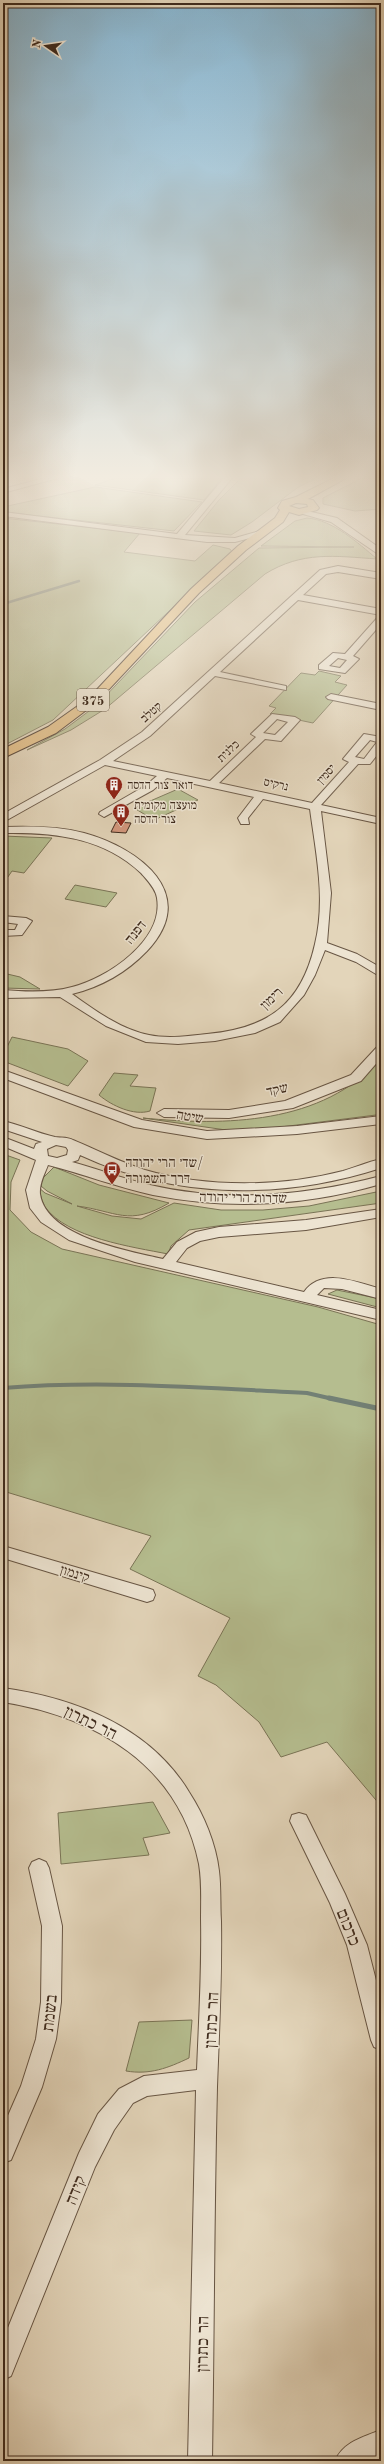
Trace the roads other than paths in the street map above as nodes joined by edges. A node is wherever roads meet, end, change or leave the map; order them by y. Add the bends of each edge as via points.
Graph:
1 (198, 593) edge
2 (301, 593) edge
3 (297, 597) junction
4 (381, 612) edge
5 (381, 619) edge
6 (347, 657) dead end
7 (213, 673) junction
8 (283, 688) dead end
9 (331, 697) dead end
10 (381, 707) edge
11 (262, 737) dead end
12 (380, 739) edge
13 (3, 754) edge
14 (356, 760) junction
15 (104, 762) junction
16 (164, 774) junction
17 (212, 784) junction
18 (261, 795) junction
19 (315, 806) junction
20 (104, 814) dead end
21 (3, 818) edge
22 (381, 821) edge
23 (245, 822) dead end
24 (3, 830) edge
25 (3, 919) edge
26 (3, 933) edge
27 (321, 945) junction
28 (381, 973) edge
29 (61, 992) junction
30 (3, 994) edge
31 (381, 1050) edge
32 (3, 1074) edge
33 (164, 1113) dead end
34 (381, 1120) edge
35 (3, 1125) edge
36 (3, 1140) edge
37 (54, 1141) junction
38 (74, 1146) junction
39 (50, 1160) junction
40 (381, 1163) edge
41 (381, 1180) edge
42 (381, 1213) edge
43 (167, 1264) junction
44 (381, 1294) edge
45 (308, 1297) junction
46 (381, 1315) edge
47 (3, 1552) edge
48 (147, 1595) dead end
49 (3, 1695) edge
50 (299, 1821) dead end
51 (39, 1868) dead end
52 (381, 2040) edge
53 (207, 2079) junction
54 (3, 2152) edge
55 (3, 2368) edge
56 (381, 2442) edge
57 (200, 2461) edge
58 (347, 2461) edge

1 - 13 main road, 375 via 93,700 52,730
2 - 3 street, קטלב
3 - 4 street
3 - 7 street, קטלב
5 - 6 street
7 - 8 street
7 - 15 street, קטלב via 146,734
9 - 10 street
11 - 17 street, כלנית
12 - 14 street, יסמין via 366,762
12 - 14 street, יסמין via 368,736 348,759
14 - 19 street, יסמין
15 - 16 street, נרקיס
15 - 21 street, קטלב
16 - 17 street, נרקיס
16 - 20 street via 149,788
17 - 18 street, נרקיס
18 - 19 street, נרקיס
18 - 23 street via 245,813
19 - 22 street, נרקיס
19 - 27 street, רימון via 326,903
24 - 29 street, דפנה via 64,833 109,844 142,866 155,882 163,898 162,917 156,934 142,950 104,979 79,989
25 - 26 street via 26,921 18,932
27 - 28 street via 344,952
27 - 29 street, רימון via 309,978 276,1019 255,1029 231,1034 201,1039 148,1039 100,1020
29 - 30 street, דפנה
31 - 33 street, שקד via 356,1078 288,1105 229,1114
32 - 34 street, שיטה via 139,1124 208,1135 297,1130
35 - 37 street
36 - 39 street, שדרות הרי יהודה
37 - 38 street, שדרות הרי יהודה via 65,1141
37 - 39 street via 41,1147
38 - 39 street via 73,1157
38 - 40 street, שדרות הרי יהודה via 104,1161 142,1173 172,1180 227,1185 308,1182 354,1173
39 - 41 street, שדרות הרי יהודה via 152,1190 226,1199 313,1196
39 - 43 street via 38,1177 32,1193 35,1204 44,1217 58,1228 96,1247
42 - 43 street via 306,1225 219,1232 182,1245
43 - 45 street
44 - 45 street via 346,1285 322,1284
45 - 46 street
47 - 48 street, קינמון
49 - 53 street, הר כתרון via 66,1708 98,1722 153,1762 178,1790 195,1824 208,1860 213,1973
50 - 52 street, כרכום via 357,1945
51 - 54 street, בשמת via 52,1926 52,2002 46,2039 35,2074
53 - 55 street, קידה via 144,2086 126,2096 106,2122 87,2161
53 - 57 street, הר כתרון
56 - 58 street via 356,2453

